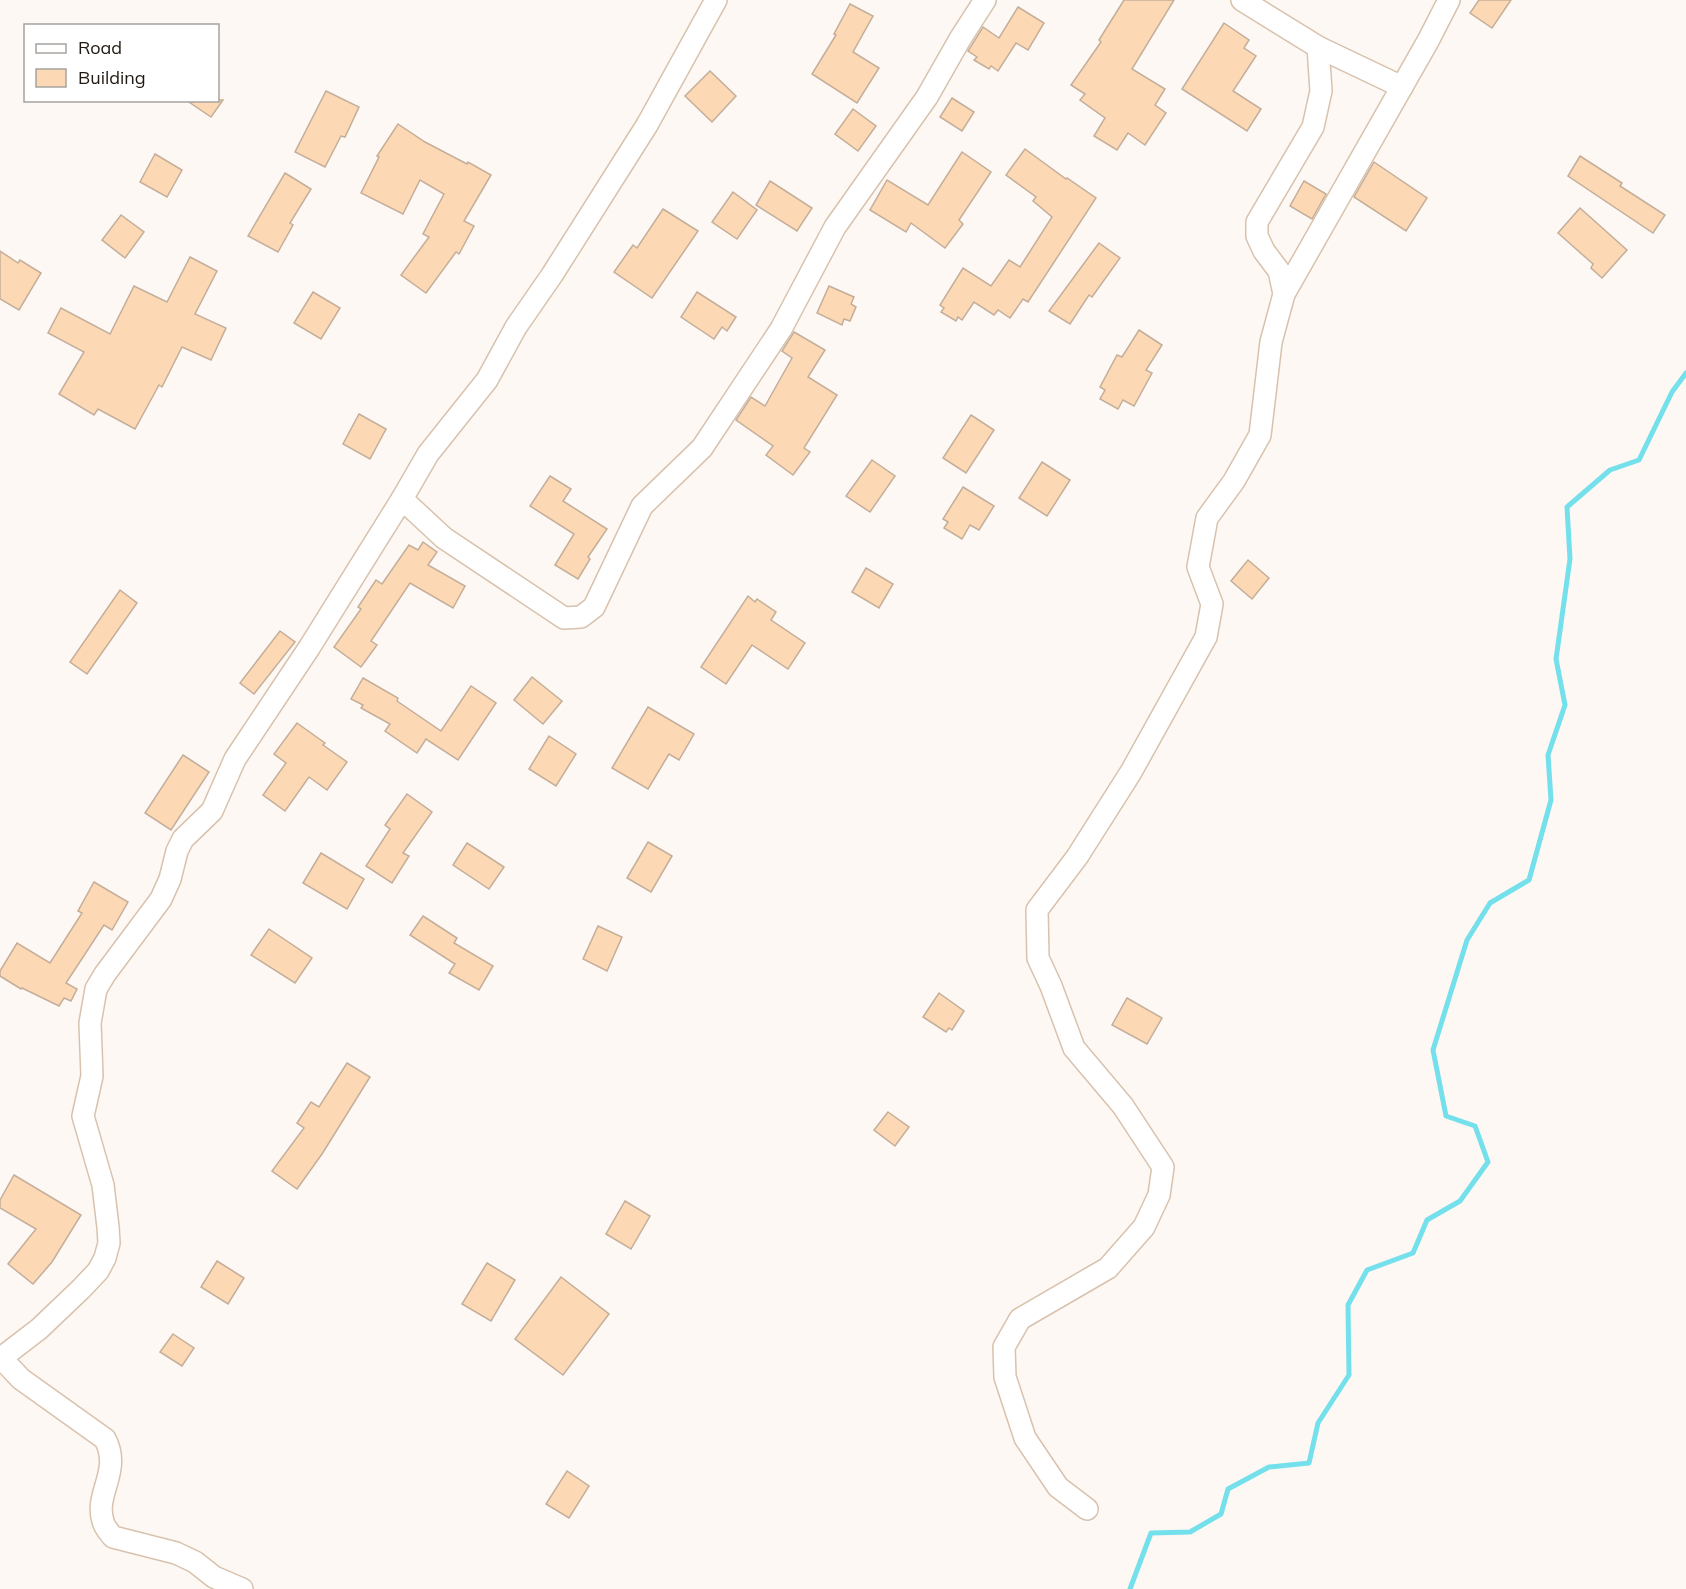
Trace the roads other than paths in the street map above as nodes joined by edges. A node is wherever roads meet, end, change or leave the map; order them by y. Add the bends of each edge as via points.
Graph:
1 (716, 0) edge
2 (986, 0) edge
3 (1242, 0) edge
4 (1449, 0) edge
5 (1318, 47) junction
6 (1402, 87) junction
7 (1284, 294) junction
8 (402, 499) junction
9 (1, 1359) edge
10 (1087, 1509) dead end
11 (242, 1589) edge

1 - 8 street via 646,124 516,327 487,380 428,454
2 - 8 street via 927,97 835,227 781,329 702,448 642,506 594,607 581,617 564,618 444,538
3 - 5 street
4 - 6 street
5 - 6 street
5 - 7 street via 1321,91 1313,127 1257,222 1257,236 1279,271
6 - 7 street
7 - 10 street via 1271,342 1260,435 1207,518 1198,567 1212,604 1206,637 1131,772 1077,857 1037,910 1038,958 1074,1047 1123,1106 1163,1167 1159,1195 1144,1227 1108,1268 1020,1319 1004,1347 1005,1377 1025,1438 1058,1487
8 - 9 street via 235,759 212,811 183,839 161,899 96,989 90,1023 92,1076 83,1116 103,1185 109,1243 98,1271
9 - 11 street via 21,1379 105,1439 111,1459 101,1512 113,1537 176,1553

